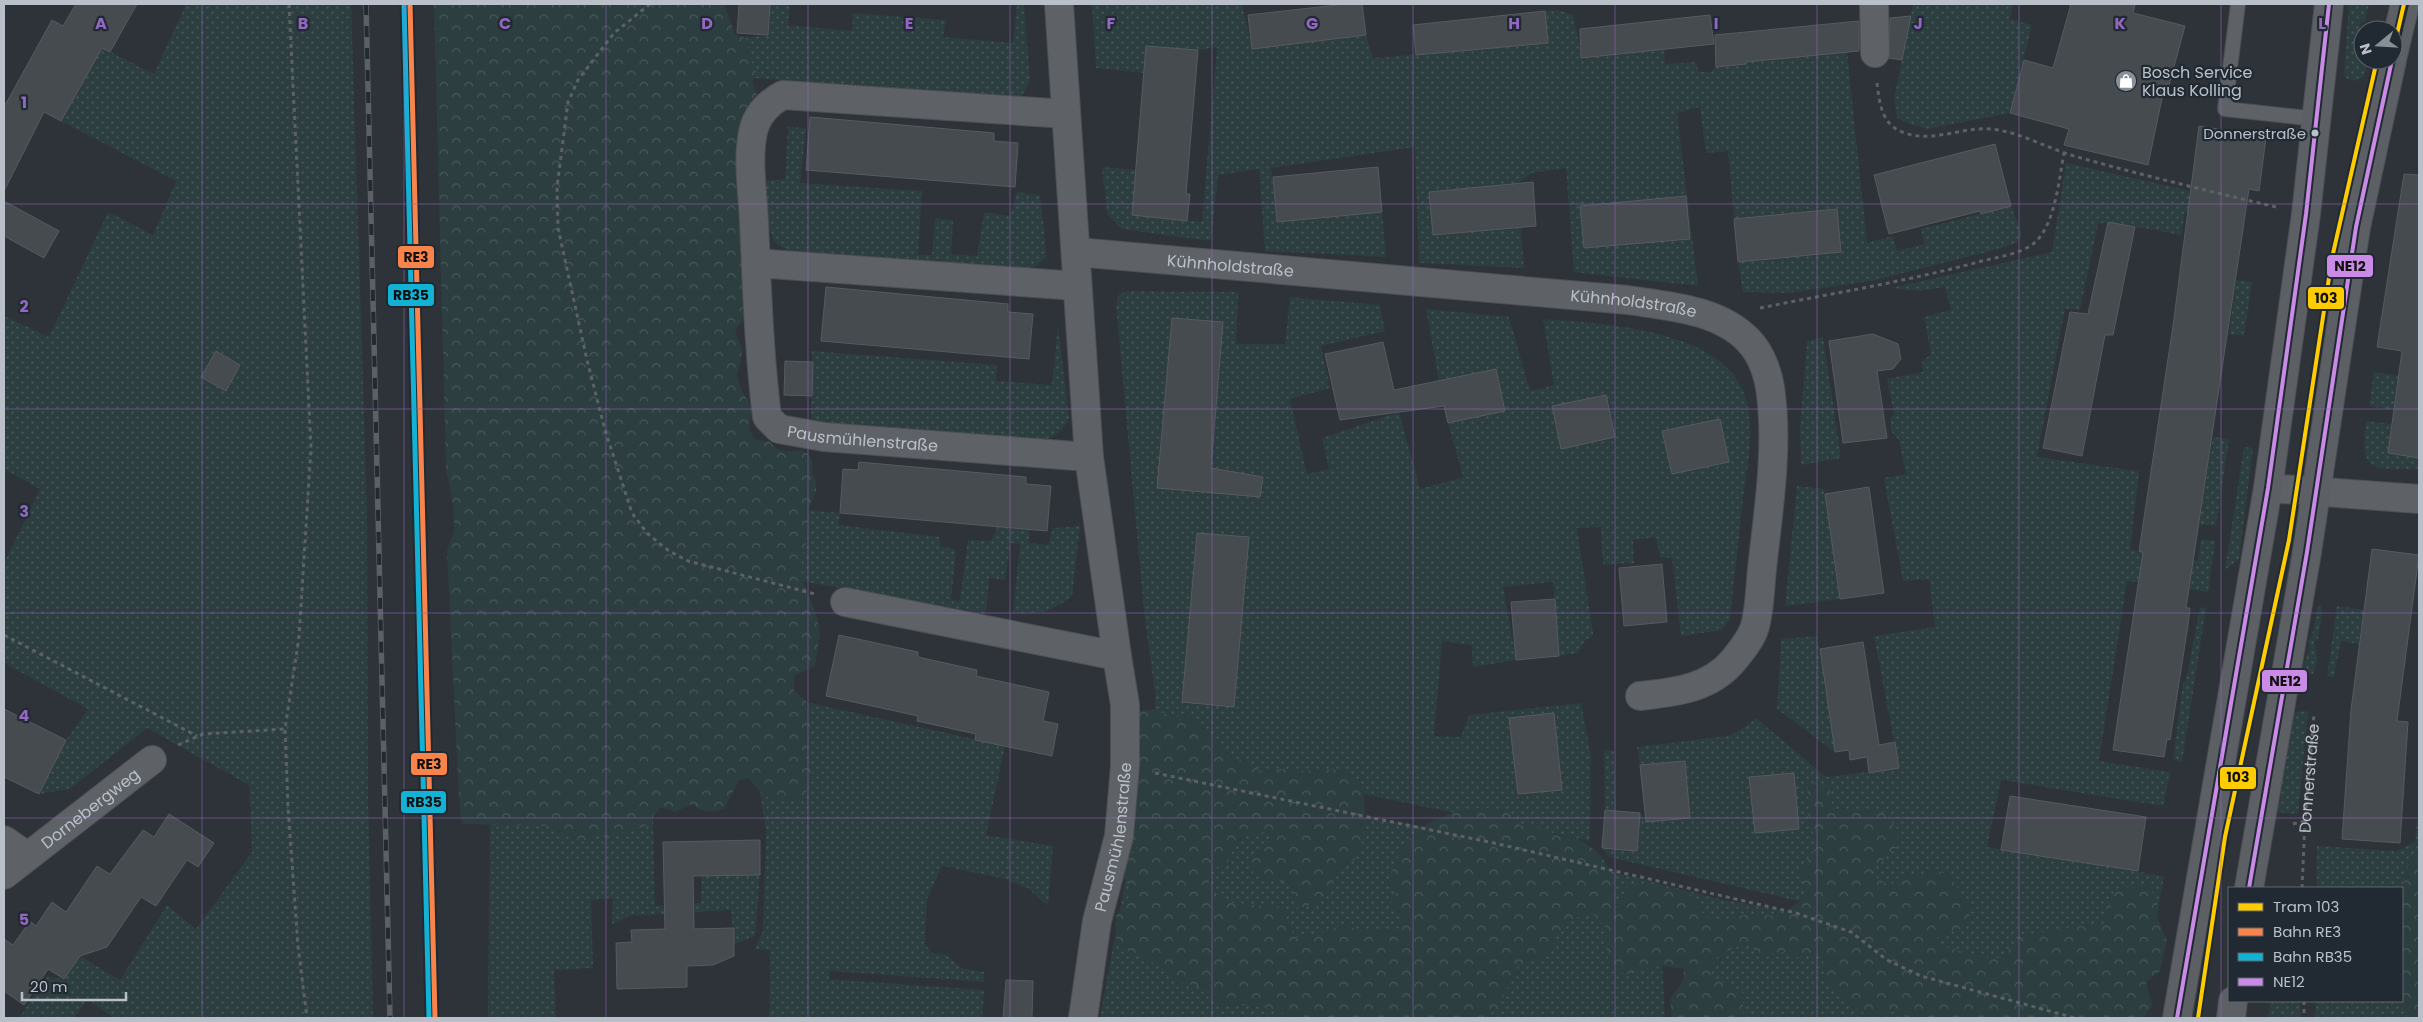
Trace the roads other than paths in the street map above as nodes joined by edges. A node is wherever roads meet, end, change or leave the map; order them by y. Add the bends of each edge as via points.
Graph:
1 (1059, 4) edge
2 (1874, 4) edge
3 (2238, 4) edge
4 (2329, 4) edge
5 (2405, 4) edge
6 (2401, 20) edge
7 (1875, 53) road end
8 (2390, 70) edge
9 (1066, 114) junction
10 (2317, 119) junction
11 (1076, 252) junction
12 (756, 263) junction
13 (1077, 286) junction
14 (1089, 456) junction
15 (2268, 488) junction
16 (2315, 492) junction
17 (2419, 499) edge
18 (845, 602) road end
19 (1116, 656) junction
20 (1640, 696) dead end
21 (152, 760) road end
22 (4, 840) edge
23 (27, 856) junction
24 (4, 875) edge
25 (2249, 887) edge
26 (2233, 1002) edge
27 (1083, 1018) edge
28 (2177, 1018) edge
29 (2230, 1018) edge

1 - 9 street, Pausmühlenstraße
2 - 7 street
3 - 10 lane via 2224,109
4 - 10 main road
5 - 6 main road
8 - 16 main road via 2356,227
9 - 11 street, Pausmühlenstraße
9 - 12 street, Pausmühlenstraße via 783,95 769,103 753,132
10 - 15 main road
11 - 13 street, Pausmühlenstraße
11 - 20 street, Kühnholdstraße via 1628,300 1681,308 1712,318 1748,340 1762,363 1771,395 1773,436 1755,626 1732,662 1712,679 1696,687
12 - 13 street
12 - 14 street, Pausmühlenstraße via 767,417 779,429 824,437
13 - 14 street, Pausmühlenstraße
14 - 19 street, Pausmühlenstraße
15 - 16 street
15 - 28 main road
16 - 17 street
16 - 25 main road
18 - 19 street
19 - 27 street, Pausmühlenstraße via 1125,705 1125,766 1119,836 1095,930
21 - 23 street, Dornebergweg
22 - 23 street, Dornebergweg
23 - 24 street, Dornebergweg
26 - 29 main road

